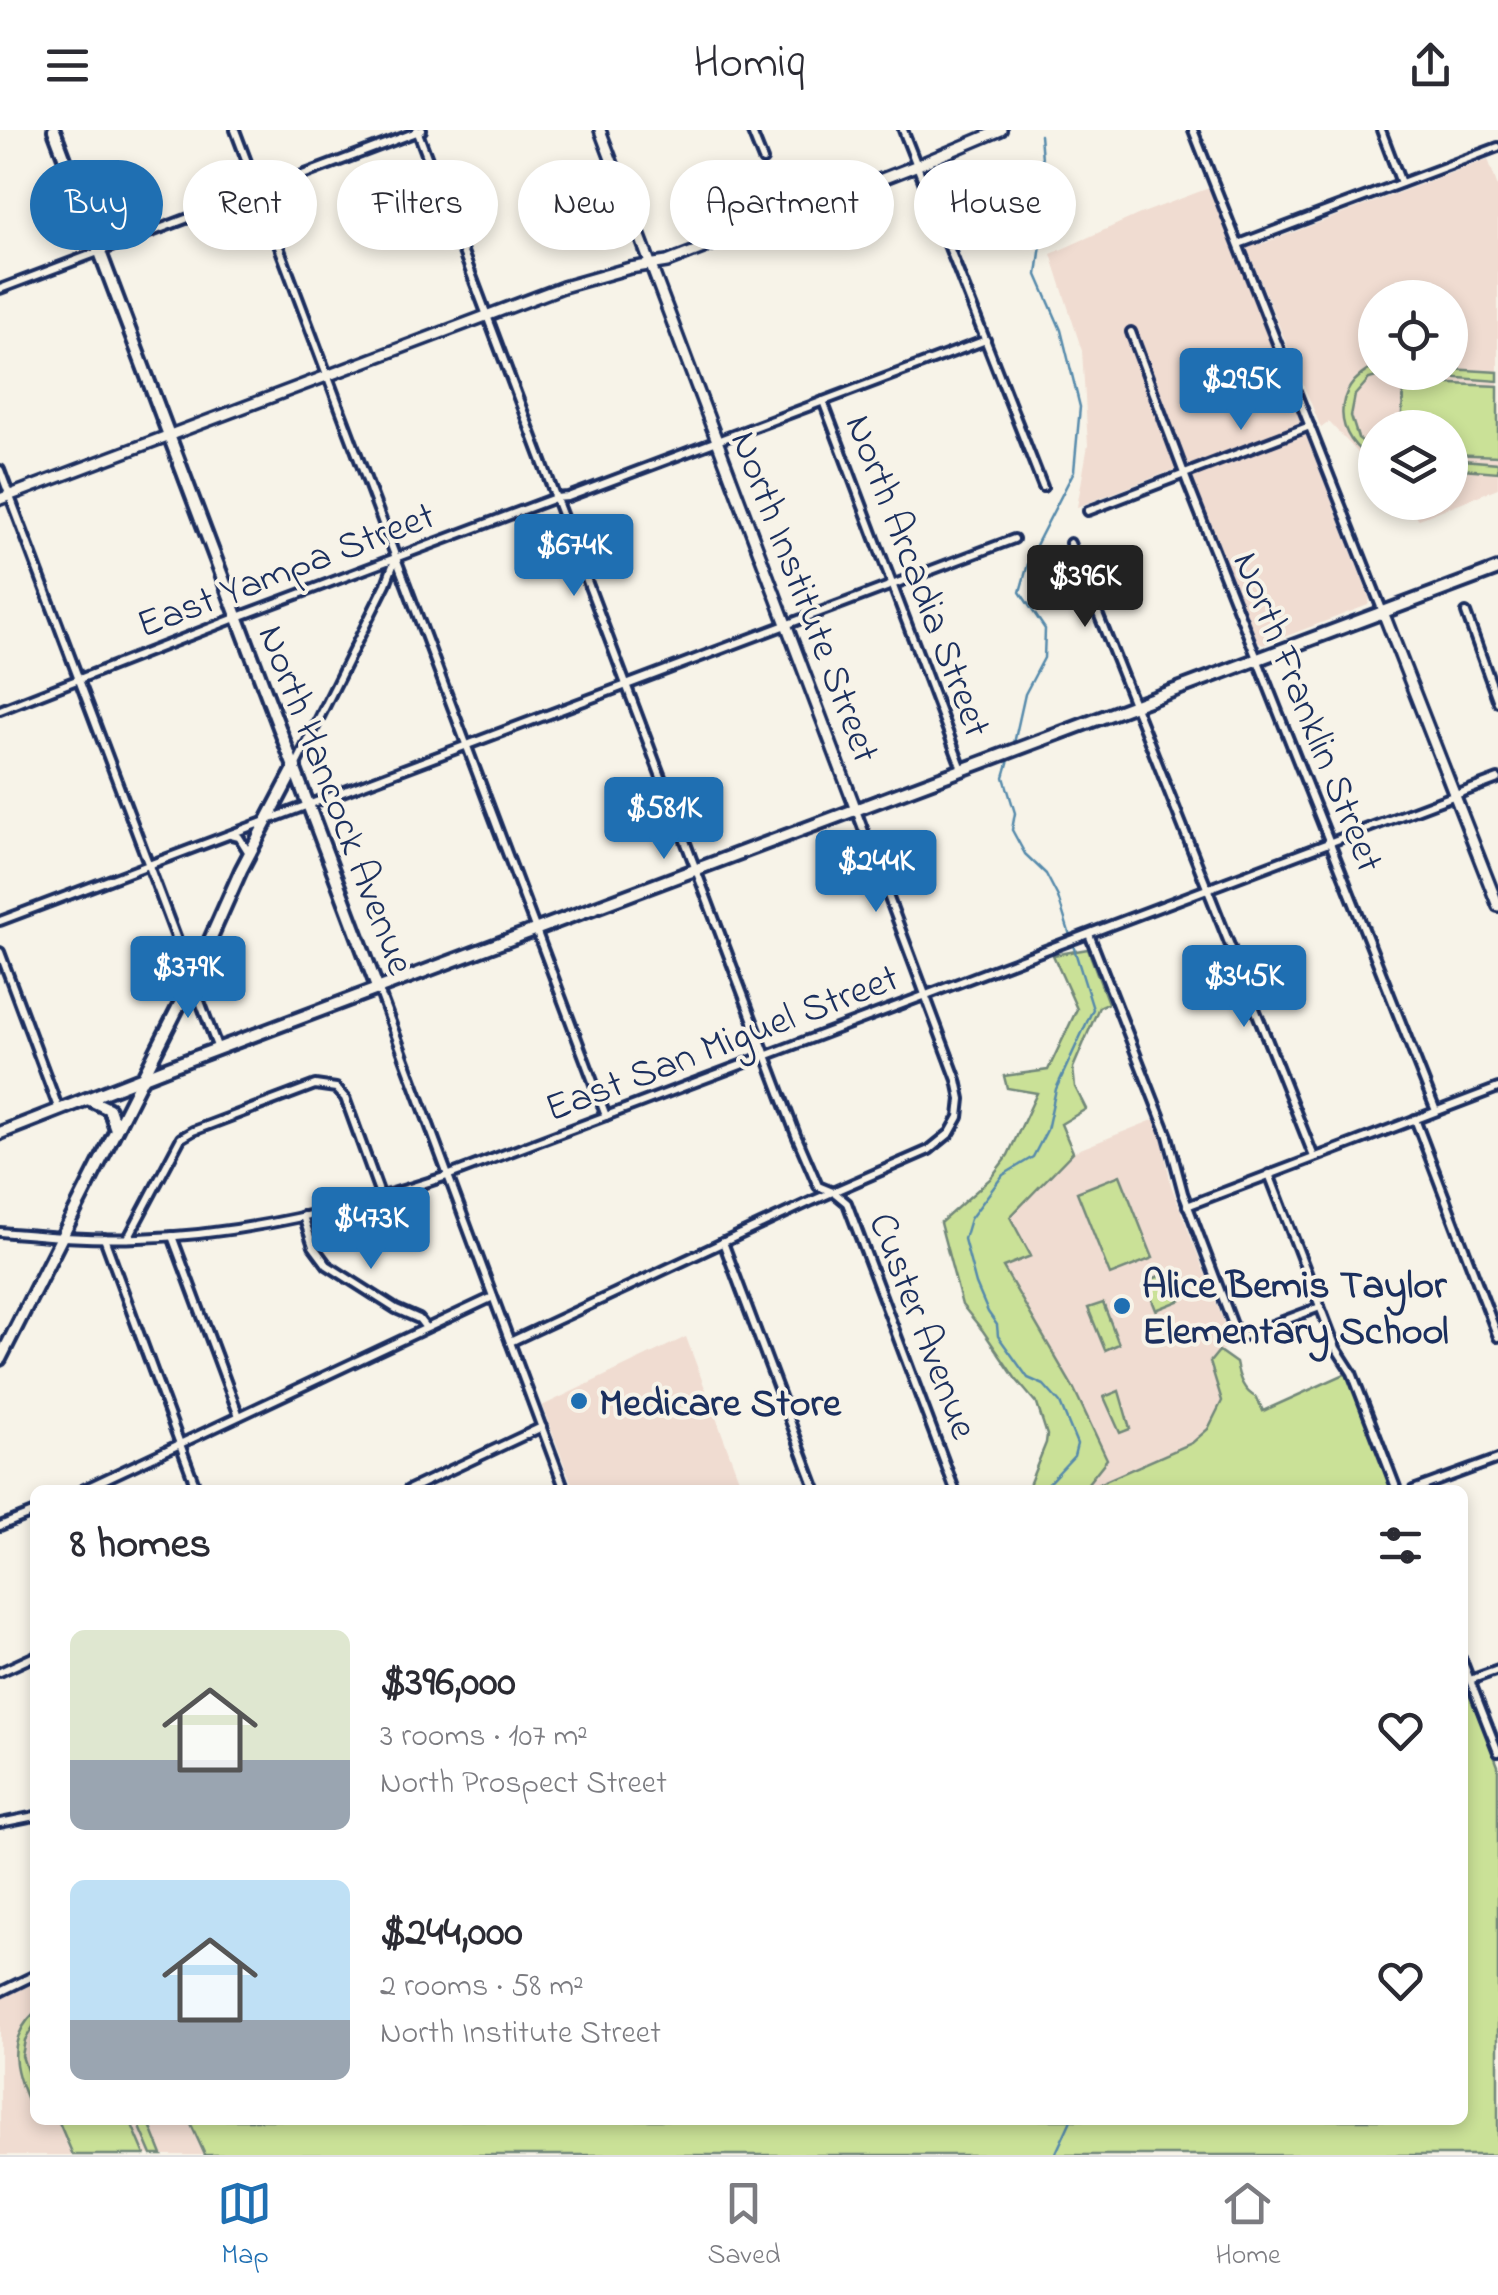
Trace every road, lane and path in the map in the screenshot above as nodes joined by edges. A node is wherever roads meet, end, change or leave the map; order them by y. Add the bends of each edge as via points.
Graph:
1 (54, 130) edge
2 (234, 130) edge
3 (419, 130) edge
4 (600, 130) edge
5 (751, 130) edge
6 (903, 130) edge
7 (1001, 130) edge
8 (1192, 130) edge
9 (1381, 130) edge
10 (1498, 147) edge
11 (246, 160) edge
12 (762, 160) dead end
13 (916, 160) edge
14 (930, 160) edge
15 (914, 167) edge
16 (317, 169) edge
17 (1401, 183) junction
18 (183, 220) edge
19 (1239, 244) junction
20 (280, 250) edge
21 (951, 250) edge
22 (99, 252) junction
23 (650, 266) junction
24 (0, 289) edge
25 (486, 317) junction
26 (1131, 332) dead end
27 (986, 340) junction
28 (328, 376) junction
29 (822, 401) junction
30 (1310, 426) junction
31 (169, 436) junction
32 (717, 440) junction
33 (0, 470) edge
34 (1184, 474) junction
35 (1042, 486) dead end
36 (5, 497) edge
37 (556, 498) junction
38 (1088, 511) dead end
39 (1014, 539) dead end
40 (1070, 542) dead end
41 (396, 558) junction
42 (1498, 569) edge
43 (891, 585) junction
44 (1383, 612) junction
45 (1466, 613) dead end
46 (238, 617) junction
47 (786, 625) junction
48 (1258, 659) junction
49 (78, 680) junction
50 (626, 685) junction
51 (1498, 702) edge
52 (1134, 704) junction
53 (0, 710) edge
54 (467, 744) junction
55 (294, 768) junction
56 (962, 770) junction
57 (1498, 779) edge
58 (1456, 796) junction
59 (309, 804) junction
60 (856, 810) junction
61 (266, 820) junction
62 (230, 834) junction
63 (1330, 842) junction
64 (250, 854) junction
65 (148, 865) junction
66 (696, 871) junction
67 (1206, 889) junction
68 (1498, 906) edge
69 (0, 921) edge
70 (537, 930) junction
71 (1088, 934) junction
72 (0, 952) edge
73 (192, 980) junction
74 (378, 990) junction
75 (925, 996) junction
76 (218, 1049) junction
77 (766, 1056) junction
78 (143, 1078) junction
79 (1498, 1088) edge
80 (89, 1099) junction
81 (59, 1111) junction
82 (1436, 1111) junction
83 (606, 1116) junction
84 (1416, 1119) junction
85 (116, 1131) junction
86 (0, 1133) edge
87 (1314, 1157) junction
88 (1269, 1174) junction
89 (447, 1176) junction
90 (835, 1193) junction
91 (381, 1197) junction
92 (1188, 1206) junction
93 (303, 1216) junction
94 (0, 1232) edge
95 (172, 1236) junction
96 (62, 1237) junction
97 (104, 1238) junction
98 (128, 1238) junction
99 (724, 1242) junction
100 (492, 1297) junction
101 (1320, 1307) junction
102 (426, 1328) junction
103 (1498, 1337) edge
104 (510, 1342) junction
105 (0, 1359) edge
106 (239, 1416) junction
107 (542, 1426) junction
108 (180, 1444) junction
109 (1498, 1458) edge
110 (93, 1485) edge
111 (195, 1485) edge
112 (418, 1485) edge
113 (563, 1485) edge
114 (814, 1485) edge
115 (953, 1485) edge
116 (1395, 1485) edge
117 (1426, 1485) edge
118 (30, 1514) edge
119 (0, 1526) edge
120 (30, 1658) edge
121 (1498, 1670) edge
122 (0, 1672) edge
123 (1468, 1675) edge
124 (1470, 1680) junction
125 (1498, 1752) edge
126 (30, 1817) edge
127 (0, 1823) edge
128 (30, 1978) edge
129 (0, 1992) edge

1 - 22 main road, North Hancock Avenue
2 - 11 street
3 - 16 street
3 - 25 street, Custer Avenue
4 - 23 street, North Institute Street
5 - 12 street
6 - 13 street
7 - 14 street
8 - 19 street
9 - 17 street
10 - 17 street
15 - 23 street
17 - 19 street
18 - 22 street
19 - 30 street
20 - 28 street
21 - 27 street
22 - 24 street
22 - 31 main road, North Hancock Avenue
23 - 25 street via 581,282
23 - 32 street, North Institute Street
25 - 28 street
25 - 37 street, Custer Avenue
26 - 34 street, North Franklin Street
27 - 29 street, East Yampa Street
27 - 35 street
28 - 31 street
28 - 41 street
29 - 32 street, East Yampa Street
29 - 43 street, North Arcadia Street
30 - 34 street
30 - 44 street
31 - 36 street
31 - 46 main road, North Hancock Avenue
32 - 37 street, East Yampa Street
32 - 47 street, North Institute Street
33 - 36 street
34 - 38 street
34 - 48 street, North Franklin Street
36 - 49 street
37 - 41 street, East Yampa Street
37 - 50 street, Custer Avenue
39 - 43 street
40 - 52 street
41 - 46 street, East Yampa Street
41 - 54 street
41 - 55 street
42 - 44 main road
43 - 47 street
43 - 56 street, North Arcadia Street
44 - 48 main road
44 - 58 street
45 - 51 street
46 - 49 street, East Yampa Street
46 - 55 main road, North Hancock Avenue
47 - 50 street
47 - 60 street, North Institute Street
48 - 52 main road
48 - 63 street, North Franklin Street
49 - 53 street, East Yampa Street
49 - 65 street
50 - 54 street
50 - 66 street, Custer Avenue
52 - 56 main road
52 - 67 street
54 - 59 street
54 - 70 street
55 - 59 main road, North Hancock Avenue
55 - 61 main road
56 - 60 main road
57 - 58 street, East San Miguel Street
58 - 63 street, East San Miguel Street
58 - 68 street
59 - 61 street
59 - 74 main road, North Hancock Avenue
60 - 66 main road
60 - 75 street, North Institute Street
61 - 62 street
61 - 64 main road
62 - 64 street
62 - 65 street
63 - 67 street, East San Miguel Street
63 - 82 street, North Franklin Street
64 - 73 main road
65 - 69 street
65 - 73 street
66 - 70 main road
66 - 77 street, Custer Avenue
67 - 71 street, East San Miguel Street
67 - 87 street
70 - 74 main road
70 - 83 street
71 - 75 street, East San Miguel Street
71 - 92 street via 1168,1136
72 - 81 street
73 - 76 street
73 - 78 main road
74 - 76 main road
74 - 89 street, North Hancock Avenue
75 - 77 street, East San Miguel Street
75 - 90 street, North Institute Street via 958,1080 955,1125 928,1150
76 - 78 main road
77 - 83 street, East San Miguel Street
77 - 90 street, Custer Avenue via 818,1186
78 - 80 main road
78 - 85 main road
79 - 82 street
80 - 81 main road
80 - 85 main road via 109,1109
81 - 86 main road
82 - 84 street
83 - 89 street, East San Miguel Street
84 - 87 street
84 - 103 street
85 - 96 main road
87 - 88 street
88 - 92 street
88 - 101 street
89 - 91 street, East San Miguel Street
89 - 100 street, North Hancock Avenue
90 - 99 street, North Institute Street
90 - 115 street, Custer Avenue via 847,1203
91 - 93 street, East San Miguel Street
91 - 98 street via 346,1098 336,1088 314,1085 180,1138
92 - 101 street via 1238,1338
93 - 95 street, East San Miguel Street
93 - 102 street via 327,1265
94 - 96 street, East San Miguel Street
95 - 98 street, East San Miguel Street
95 - 106 street
96 - 97 street, East San Miguel Street
96 - 105 main road
97 - 98 street, East San Miguel Street
97 - 108 street
99 - 104 street, North Institute Street
99 - 114 street
100 - 102 street
100 - 104 street, North Hancock Avenue
101 - 116 street
102 - 106 street
104 - 107 street, North Hancock Avenue
106 - 108 street
107 - 112 street
107 - 113 street, North Hancock Avenue
108 - 110 street
108 - 111 street
109 - 117 street
118 - 119 street
120 - 122 street
121 - 124 street
123 - 124 street
124 - 125 street
126 - 127 street
128 - 129 street

